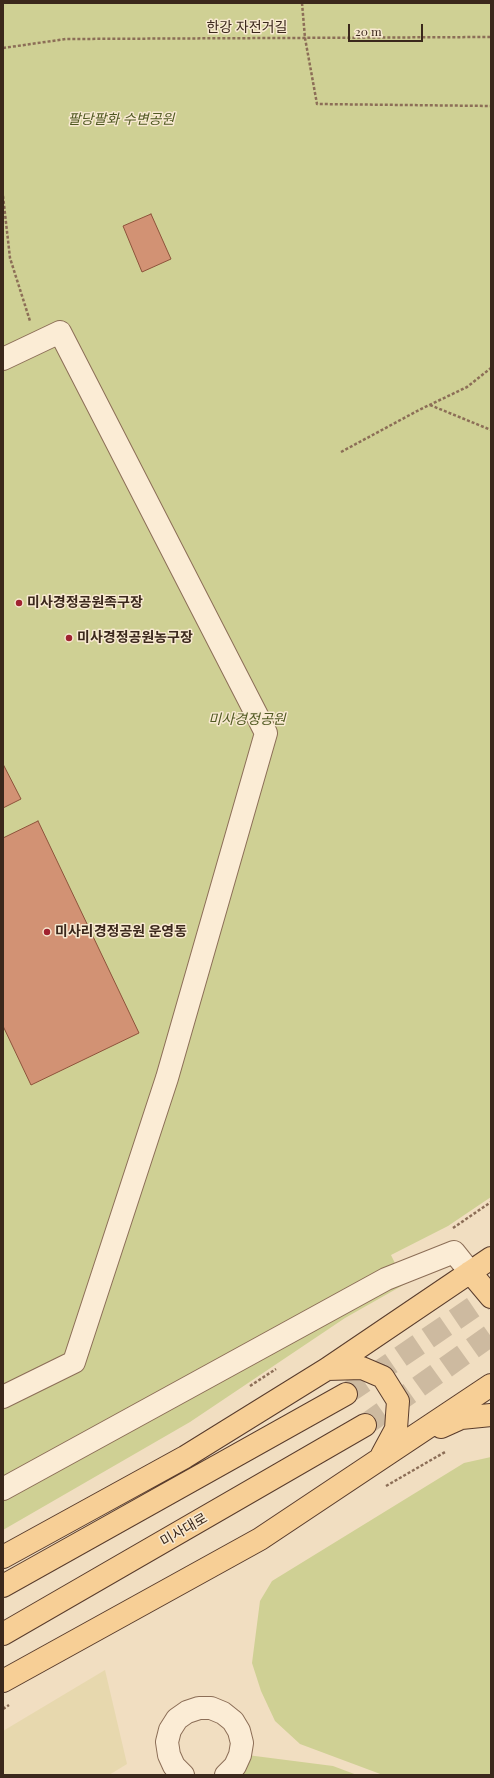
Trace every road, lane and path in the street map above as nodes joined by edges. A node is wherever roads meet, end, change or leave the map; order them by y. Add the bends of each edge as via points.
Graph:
1 (302, 3) edge
2 (491, 37) edge
3 (305, 38) junction
4 (3, 48) edge
5 (491, 106) edge
6 (3, 196) edge
7 (37, 342) junction
8 (3, 359) edge
9 (491, 368) edge
10 (430, 405) junction
11 (491, 430) edge
12 (341, 452) dead end
13 (491, 1202) edge
14 (450, 1230) dead end
15 (491, 1258) edge
16 (470, 1272) junction
17 (491, 1297) edge
18 (282, 1364) dead end
19 (326, 1369) junction
20 (491, 1384) edge
21 (244, 1390) dead end
22 (346, 1394) tunnel mouth
23 (3, 1397) edge
24 (491, 1415) edge
25 (365, 1425) tunnel mouth
26 (386, 1453) junction
27 (3, 1489) edge
28 (3, 1557) edge
29 (3, 1586) edge
30 (3, 1634) edge
31 (3, 1681) edge
32 (183, 1775) edge
33 (226, 1775) edge

1 - 3 path
2 - 3 path, 한강 자전거길
3 - 4 path, 한강 자전거길 via 66,39
3 - 5 path via 317,104
6 - 7 path via 10,258
7 - 8 lane
7 - 23 lane via 60,332 266,733 167,1078 74,1362
9 - 10 path via 467,387
10 - 11 path
10 - 12 path
13 - 14 path
15 - 16 main road
16 - 17 main road
16 - 19 main road
16 - 27 lane via 454,1252 386,1279
18 - 21 path
19 - 26 main road via 362,1368 383,1377 398,1400 396,1429
19 - 28 main road via 185,1457
20 - 26 main road
22 - 29 main road
24 - 26 main road via 461,1418
25 - 30 main road, 미사대로
26 - 31 main road via 260,1539
32 - 33 lane via 168,1755 167,1742 170,1730 177,1719 199,1708 211,1708 223,1713 233,1721 239,1731 242,1743 240,1755 235,1766

